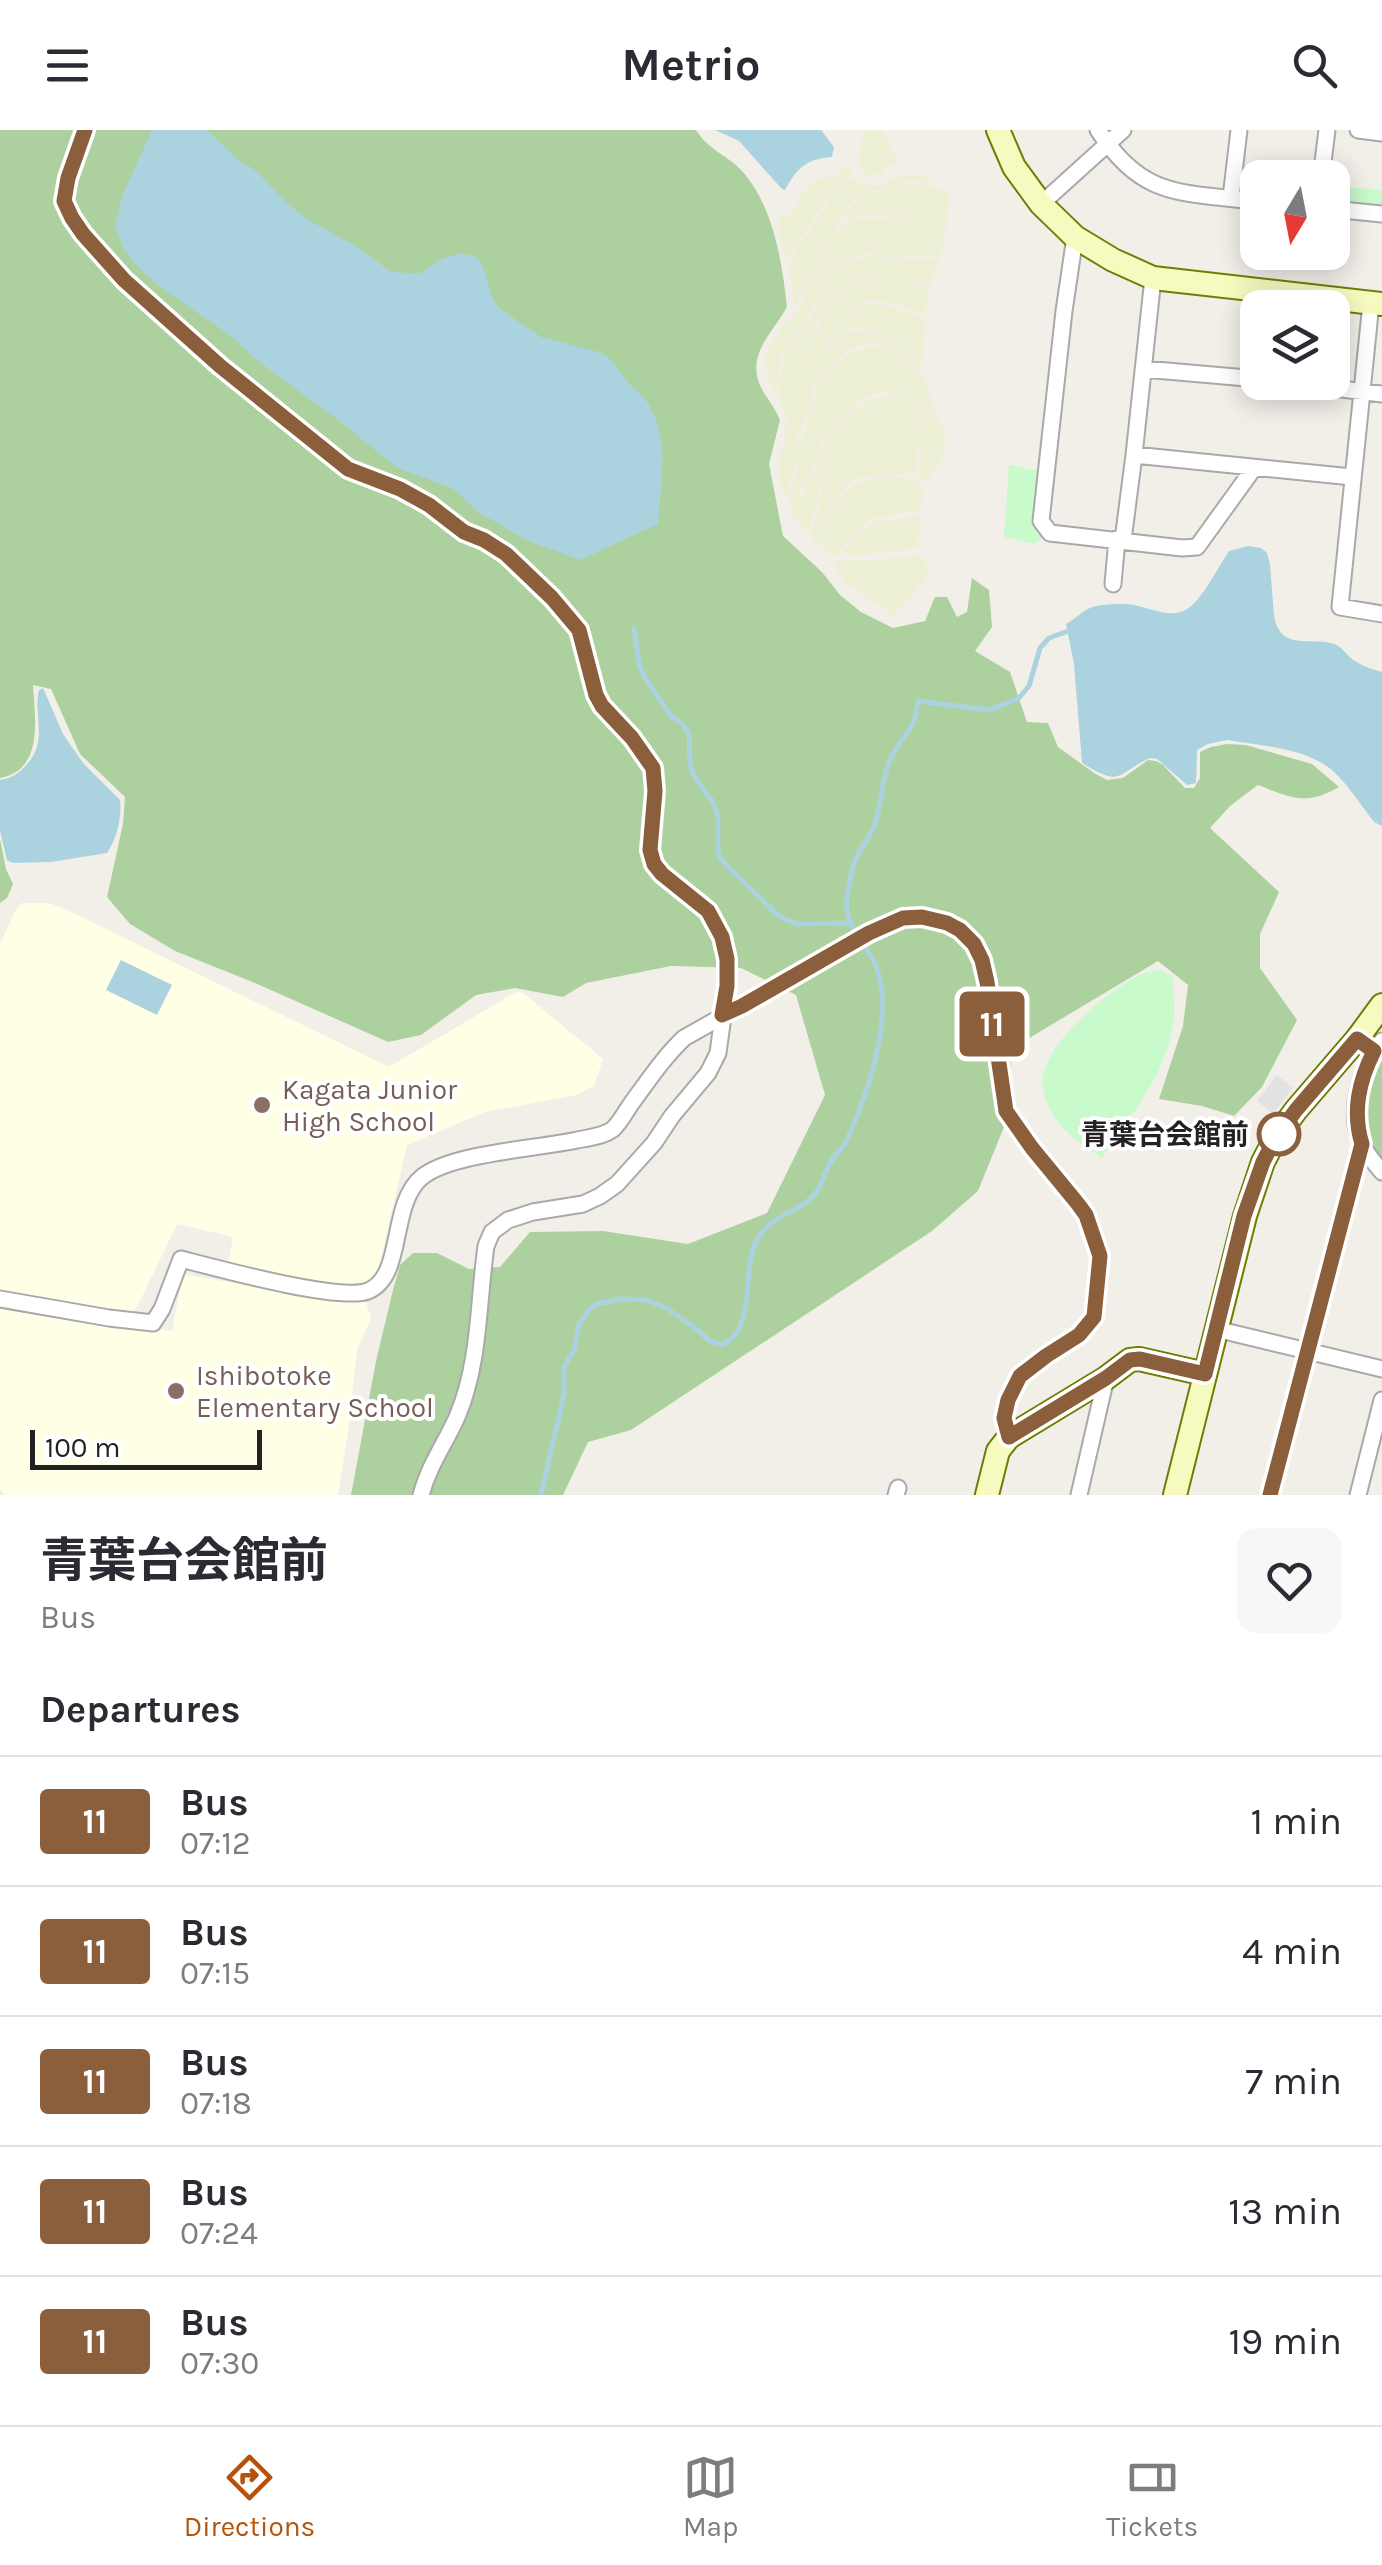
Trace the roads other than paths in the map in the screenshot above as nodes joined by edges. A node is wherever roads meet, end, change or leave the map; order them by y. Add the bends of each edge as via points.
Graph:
1 (85, 130) edge
2 (998, 130) edge
3 (1098, 130) edge
4 (1123, 130) edge
5 (1239, 130) edge
6 (1327, 130) edge
7 (1358, 130) edge
8 (1382, 133) edge
9 (1106, 146) junction
10 (1323, 160) edge
11 (1231, 198) junction
12 (1240, 199) edge
13 (1042, 204) junction
14 (1350, 211) edge
15 (1382, 214) edge
16 (1074, 237) junction
17 (1153, 278) junction
18 (1376, 304) edge
19 (1144, 369) junction
20 (1240, 378) edge
21 (1350, 390) edge
22 (1362, 392) junction
23 (1382, 394) edge
24 (1134, 455) junction
25 (1254, 468) junction
26 (1352, 477) junction
27 (1120, 540) junction
28 (1113, 584) dead end
29 (1382, 614) edge
30 (1382, 1006) edge
31 (722, 1015) junction
32 (1371, 1044) edge
33 (1362, 1144) junction
34 (1382, 1172) edge
35 (0, 1300) edge
36 (1216, 1329) junction
37 (1306, 1350) junction
38 (1382, 1369) edge
39 (1205, 1374) junction
40 (1106, 1378) junction
41 (1382, 1400) edge
42 (1009, 1437) junction
43 (420, 1495) edge
44 (987, 1495) edge
45 (1079, 1495) edge
46 (1175, 1495) edge
47 (1270, 1495) edge
48 (1358, 1495) edge

1 - 31 street via 64,201 124,280 348,469 400,489 506,554 579,630 596,695 653,768 654,864 708,911 722,937
2 - 13 street via 1014,167
3 - 9 street
4 - 9 street
5 - 11 street
6 - 10 street
7 - 8 street
9 - 11 street via 1149,182
9 - 13 street
11 - 12 street
13 - 16 street
14 - 15 street
16 - 17 street
16 - 27 street via 1040,521 1050,533
17 - 18 street
17 - 19 street
18 - 22 street
19 - 20 street
19 - 24 street
21 - 22 street
22 - 23 street
22 - 26 street
24 - 25 street
24 - 27 street
25 - 26 street
25 - 27 street via 1197,547
26 - 29 street via 1340,606
27 - 28 street
30 - 32 street
31 - 35 street via 664,1056 613,1129 442,1164 421,1178 402,1208 384,1277 372,1290 332,1292 181,1259 153,1323
31 - 42 street via 903,918 947,923 974,944 987,982 1006,1111 1086,1215 1100,1256 1094,1317 1020,1376 1004,1418
31 - 43 street via 715,1063 617,1184 583,1204 532,1212 492,1232 464,1394
32 - 33 street via 1357,1100
32 - 36 street via 1296,1110 1276,1137 1244,1216
33 - 34 street
33 - 37 street
36 - 37 street
36 - 39 street
37 - 38 street
37 - 47 street
39 - 40 street via 1140,1359
39 - 46 street
40 - 42 street
40 - 45 street
41 - 48 street
42 - 44 street via 998,1451

